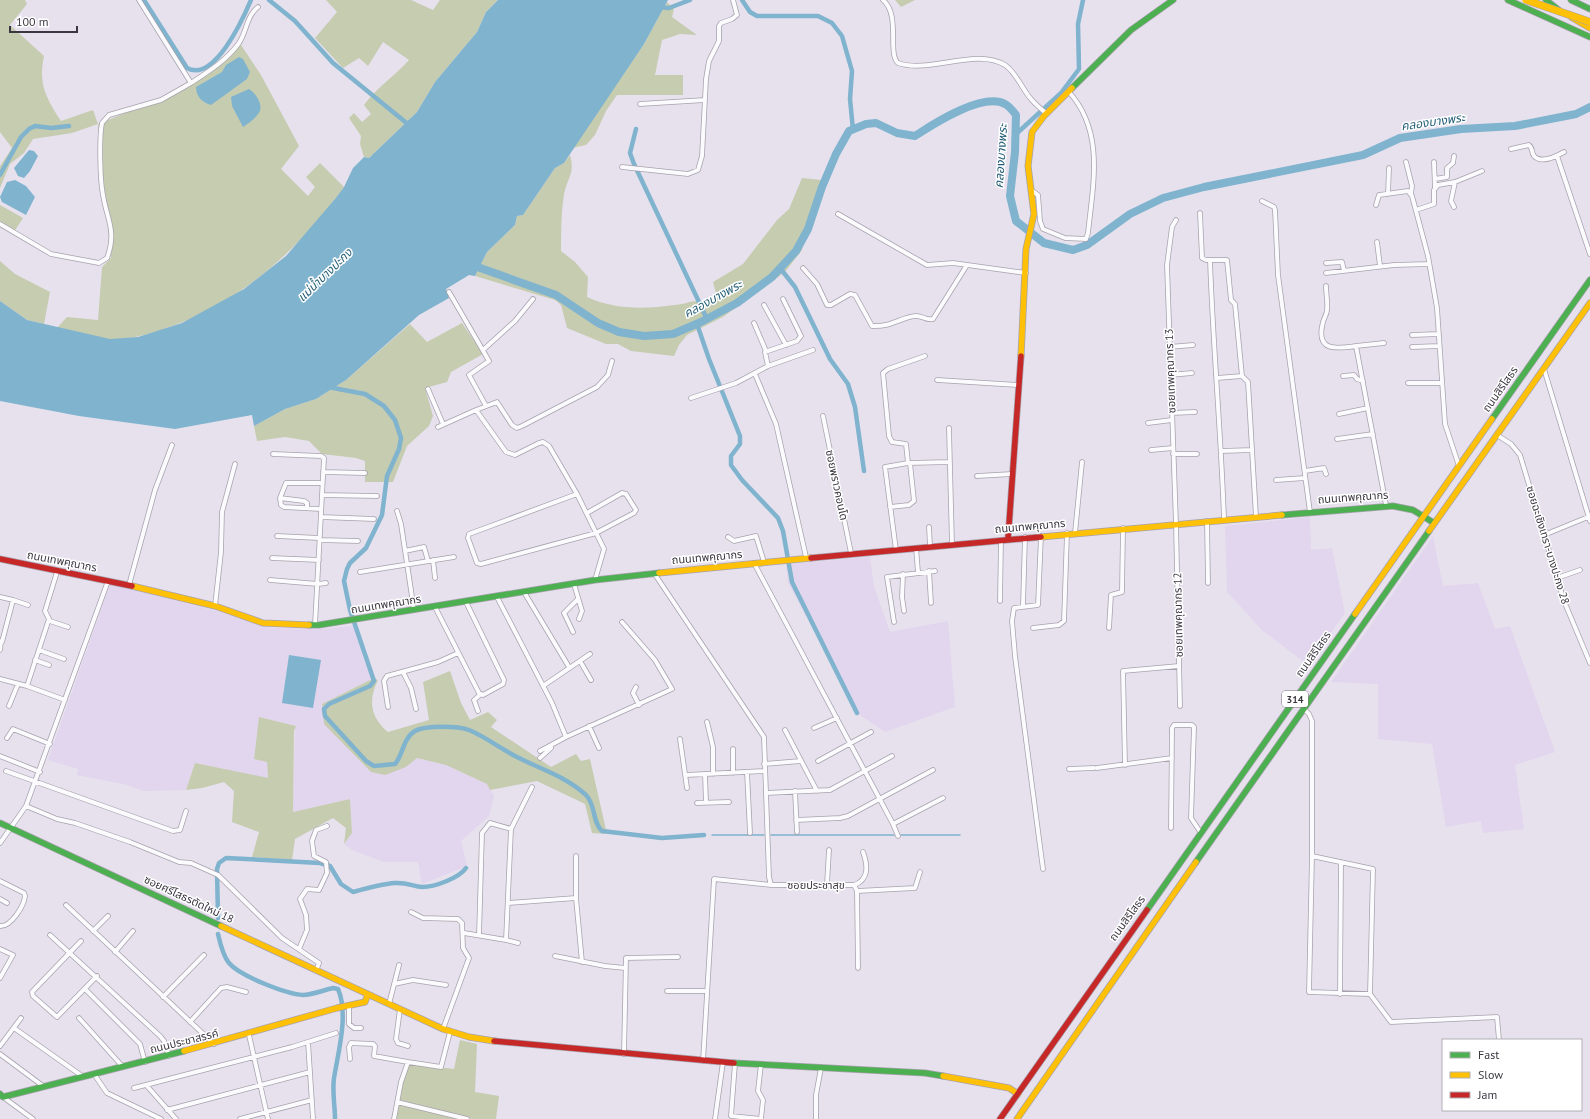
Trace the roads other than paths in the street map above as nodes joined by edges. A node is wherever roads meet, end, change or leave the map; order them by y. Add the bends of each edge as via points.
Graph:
1 (139, 0) edge
2 (734, 0) edge
3 (883, 0) edge
4 (1173, 0) edge
5 (1508, 0) edge
6 (1526, 0) edge
7 (1571, 0) edge
8 (1546, 1) edge
9 (258, 7) dead end
10 (1590, 9) edge
11 (1590, 22) edge
12 (1590, 28) edge
13 (1590, 38) edge
14 (191, 83) junction
15 (1069, 92) junction
16 (705, 100) junction
17 (640, 104) dead end
18 (1047, 114) junction
19 (1511, 149) dead end
20 (1564, 152) dead end
21 (1454, 156) dead end
22 (1557, 156) junction
23 (1406, 162) dead end
24 (1434, 162) dead end
25 (622, 166) dead end
26 (1389, 168) dead end
27 (1482, 171) dead end
28 (1435, 179) junction
29 (1455, 182) junction
30 (1435, 188) junction
31 (1031, 190) junction
32 (1388, 194) junction
33 (1411, 194) junction
34 (1262, 201) dead end
35 (1376, 205) dead end
36 (1454, 207) dead end
37 (1416, 210) junction
38 (1200, 213) dead end
39 (838, 214) dead end
40 (1176, 220) dead end
41 (0, 224) edge
42 (1377, 242) dead end
43 (1590, 254) edge
44 (1210, 260) junction
45 (1326, 263) dead end
46 (1429, 264) junction
47 (967, 265) junction
48 (1380, 266) junction
49 (803, 268) dead end
50 (1344, 271) junction
51 (1026, 273) junction
52 (1326, 273) dead end
53 (1590, 280) edge
54 (1326, 286) dead end
55 (449, 292) dead end
56 (1590, 296) edge
57 (533, 299) dead end
58 (783, 299) dead end
59 (1590, 303) edge
60 (764, 305) dead end
61 (754, 323) dead end
62 (1572, 328) junction
63 (1439, 334) junction
64 (1412, 335) dead end
65 (1384, 343) dead end
66 (786, 345) junction
67 (1193, 345) dead end
68 (1356, 346) junction
69 (1439, 346) junction
70 (1169, 347) junction
71 (1412, 347) dead end
72 (483, 350) junction
73 (812, 350) dead end
74 (766, 351) junction
75 (925, 356) dead end
76 (612, 361) dead end
77 (768, 366) junction
78 (1544, 369) junction
79 (1192, 373) dead end
80 (754, 374) junction
81 (1170, 375) junction
82 (1242, 376) junction
83 (1343, 376) dead end
84 (1217, 378) junction
85 (937, 380) dead end
86 (1363, 381) junction
87 (1408, 383) dead end
88 (1441, 383) junction
89 (1018, 385) junction
90 (428, 389) dead end
91 (691, 398) dead end
92 (486, 406) junction
93 (1368, 408) junction
94 (476, 410) junction
95 (1195, 412) dead end
96 (1172, 413) junction
97 (1339, 414) dead end
98 (823, 416) dead end
99 (1172, 420) junction
100 (1148, 423) dead end
101 (443, 424) junction
102 (438, 427) dead end
103 (949, 428) dead end
104 (1373, 434) junction
105 (1497, 435) junction
106 (1337, 439) dead end
107 (172, 445) dead end
108 (1173, 448) junction
109 (1151, 450) dead end
110 (1252, 450) junction
111 (1222, 451) junction
112 (273, 454) dead end
113 (1173, 454) junction
114 (1198, 454) dead end
115 (950, 462) junction
116 (1082, 462) dead end
117 (909, 463) junction
118 (235, 464) dead end
119 (1459, 466) junction
120 (1305, 471) junction
121 (323, 472) junction
122 (365, 473) dead end
123 (1012, 474) junction
124 (1326, 474) dead end
125 (977, 476) dead end
126 (1306, 478) junction
127 (1276, 480) dead end
128 (322, 483) junction
129 (577, 494) junction
130 (322, 495) junction
131 (377, 496) dead end
132 (280, 498) junction
133 (1386, 505) junction
134 (890, 507) junction
135 (307, 508) junction
136 (321, 509) junction
137 (397, 511) dead end
138 (1310, 512) junction
139 (587, 513) junction
140 (1424, 515) junction
141 (321, 517) junction
142 (1256, 517) junction
143 (374, 519) dead end
144 (1224, 519) junction
145 (1589, 519) edge
146 (1207, 521) junction
147 (1434, 523) junction
148 (1176, 524) junction
149 (929, 527) dead end
150 (1123, 528) junction
151 (596, 533) junction
152 (1067, 533) junction
153 (1075, 533) junction
154 (1544, 535) junction
155 (277, 536) dead end
156 (1041, 536) junction
157 (728, 537) dead end
158 (1025, 537) junction
159 (320, 539) junction
160 (1004, 539) junction
161 (358, 542) dead end
162 (952, 545) junction
163 (930, 546) junction
164 (916, 548) junction
165 (896, 550) junction
166 (405, 551) junction
167 (851, 553) junction
168 (454, 557) dead end
169 (806, 557) junction
170 (272, 558) dead end
171 (0, 559) edge
172 (319, 560) junction
173 (433, 560) junction
174 (428, 561) junction
175 (764, 562) junction
176 (754, 563) junction
177 (408, 565) junction
178 (1580, 570) dead end
179 (930, 571) junction
180 (935, 571) dead end
181 (57, 572) junction
182 (360, 572) dead end
183 (918, 572) junction
184 (654, 573) junction
185 (903, 574) junction
186 (435, 578) dead end
187 (1557, 578) junction
188 (270, 580) dead end
189 (595, 580) junction
190 (108, 581) junction
191 (326, 583) dead end
192 (1208, 583) dead end
193 (318, 584) junction
194 (574, 584) junction
195 (129, 585) junction
196 (524, 592) junction
197 (0, 597) edge
198 (497, 597) junction
199 (578, 599) junction
200 (13, 600) junction
201 (1000, 601) dead end
202 (466, 602) junction
203 (931, 603) dead end
204 (28, 605) dead end
205 (1023, 605) junction
206 (215, 606) junction
207 (435, 607) junction
208 (414, 610) junction
209 (904, 611) dead end
210 (48, 619) junction
211 (579, 619) dead end
212 (622, 622) dead end
213 (894, 622) dead end
214 (315, 625) junction
215 (68, 627) dead end
216 (1033, 628) dead end
217 (1109, 628) dead end
218 (573, 632) dead end
219 (1, 641) edge
220 (0, 650) edge
221 (39, 650) junction
222 (458, 653) junction
223 (590, 654) dead end
224 (64, 659) dead end
225 (36, 660) junction
226 (580, 661) junction
227 (1590, 663) edge
228 (49, 665) dead end
229 (1179, 666) junction
230 (569, 667) junction
231 (403, 672) junction
232 (0, 678) edge
233 (591, 680) dead end
234 (18, 684) junction
235 (27, 686) junction
236 (543, 686) junction
237 (636, 687) dead end
238 (481, 694) junction
239 (65, 700) junction
240 (639, 705) junction
241 (9, 706) dead end
242 (1180, 706) dead end
243 (388, 707) dead end
244 (1303, 708) junction
245 (416, 709) dead end
246 (478, 711) dead end
247 (837, 718) junction
248 (706, 722) dead end
249 (589, 726) junction
250 (814, 728) dead end
251 (785, 730) dead end
252 (871, 732) dead end
253 (566, 737) junction
254 (7, 738) dead end
255 (680, 739) dead end
256 (850, 743) junction
257 (50, 744) junction
258 (550, 745) junction
259 (599, 748) dead end
260 (733, 750) dead end
261 (540, 751) dead end
262 (0, 756) edge
263 (892, 756) dead end
264 (540, 758) dead end
265 (1172, 758) junction
266 (801, 761) junction
267 (818, 761) dead end
268 (764, 764) junction
269 (1125, 765) junction
270 (1069, 769) dead end
271 (864, 770) junction
272 (933, 770) dead end
273 (6, 771) dead end
274 (764, 771) junction
275 (40, 772) junction
276 (746, 772) junction
277 (733, 773) junction
278 (705, 774) junction
279 (713, 774) junction
280 (686, 775) junction
281 (35, 783) junction
282 (532, 787) dead end
283 (687, 788) dead end
284 (795, 791) junction
285 (817, 791) junction
286 (766, 793) junction
287 (879, 798) junction
288 (943, 798) dead end
289 (706, 802) junction
290 (729, 802) dead end
291 (697, 803) dead end
292 (26, 806) junction
293 (186, 811) dead end
294 (796, 820) junction
295 (0, 823) edge
296 (893, 824) junction
297 (327, 826) dead end
298 (10, 828) junction
299 (1171, 828) dead end
300 (512, 829) junction
301 (797, 832) dead end
302 (750, 833) dead end
303 (1201, 833) junction
304 (898, 836) dead end
305 (0, 844) edge
306 (829, 850) dead end
307 (863, 852) dead end
308 (576, 856) dead end
309 (1312, 856) junction
310 (1341, 862) junction
311 (1043, 869) dead end
312 (920, 872) dead end
313 (0, 881) edge
314 (827, 884) junction
315 (771, 885) junction
316 (854, 885) junction
317 (857, 891) junction
318 (576, 898) junction
319 (0, 899) edge
320 (8, 903) dead end
321 (508, 903) junction
322 (66, 905) dead end
323 (411, 912) dead end
324 (108, 916) dead end
325 (0, 926) edge
326 (93, 931) junction
327 (133, 931) dead end
328 (464, 934) dead end
329 (50, 935) dead end
330 (478, 935) junction
331 (506, 940) junction
332 (81, 941) dead end
333 (518, 943) dead end
334 (0, 949) edge
335 (299, 949) junction
336 (114, 952) junction
337 (69, 953) junction
338 (204, 955) dead end
339 (555, 956) dead end
340 (678, 957) dead end
341 (582, 962) junction
342 (399, 965) dead end
343 (625, 968) junction
344 (858, 968) dead end
345 (316, 971) junction
346 (97, 976) junction
347 (0, 978) edge
348 (394, 984) junction
349 (446, 985) dead end
350 (85, 989) junction
351 (667, 991) dead end
352 (707, 991) junction
353 (246, 992) dead end
354 (368, 994) junction
355 (1340, 994) junction
356 (1370, 994) junction
357 (163, 997) junction
358 (1082, 1002) junction
359 (389, 1004) junction
360 (348, 1005) junction
361 (400, 1009) junction
362 (1094, 1010) junction
363 (21, 1018) dead end
364 (79, 1018) dead end
365 (190, 1022) junction
366 (14, 1028) junction
367 (361, 1028) dead end
368 (447, 1030) junction
369 (336, 1033) dead end
370 (249, 1035) junction
371 (1499, 1039) edge
372 (308, 1042) junction
373 (214, 1044) junction
374 (0, 1046) edge
375 (408, 1046) dead end
376 (0, 1054) edge
377 (624, 1054) junction
378 (169, 1056) junction
379 (254, 1057) junction
380 (350, 1059) dead end
381 (703, 1061) junction
382 (145, 1062) junction
383 (408, 1062) junction
384 (723, 1062) junction
385 (735, 1063) junction
386 (761, 1064) junction
387 (124, 1068) junction
388 (821, 1068) junction
389 (310, 1072) junction
390 (94, 1074) junction
391 (82, 1076) junction
392 (260, 1084) junction
393 (43, 1086) junction
394 (147, 1086) junction
395 (134, 1088) dead end
396 (1018, 1094) junction
397 (2, 1095) edge
398 (312, 1100) junction
399 (397, 1102) junction
400 (167, 1110) junction
401 (266, 1112) junction
402 (33, 1119) edge
403 (161, 1119) edge
404 (176, 1119) edge
405 (240, 1119) edge
406 (268, 1119) edge
407 (313, 1119) edge
408 (394, 1119) edge
409 (467, 1119) edge
410 (715, 1119) edge
411 (761, 1119) edge
412 (816, 1119) edge
413 (1000, 1119) edge
414 (1017, 1119) edge

1 - 14 street
2 - 16 street via 736,16 721,22 719,26 719,41 709,61
3 - 18 street via 892,15 898,63 928,66 948,61 996,61 1010,69 1031,100
4 - 15 main road via 1131,30
5 - 13 main road
6 - 11 main road, bridge
7 - 10 main road
8 - 12 main road
9 - 14 street via 253,11 240,41 233,49 218,64
14 - 41 street via 161,100 109,115 102,123 102,193 112,229 110,250 105,261 89,262 50,254
15 - 18 main road
15 - 31 street via 1080,105 1092,140 1095,178 1086,239 1065,238 1043,229 1038,195
16 - 17 street
16 - 25 street via 702,156 696,173
18 - 31 main road via 1032,132 1028,166
19 - 22 street via 1529,145 1536,158 1548,159
20 - 22 street
21 - 28 street via 1447,177
22 - 43 street
23 - 33 street via 1412,186
24 - 28 street
26 - 32 street
27 - 29 street
28 - 30 street
29 - 30 street via 1438,185
29 - 36 street via 1451,202
30 - 37 street via 1434,204
31 - 51 main road via 1034,214 1026,249
32 - 33 street
32 - 35 street via 1379,195
33 - 37 street
34 - 120 street via 1275,210 1278,275
37 - 46 street
38 - 44 street via 1201,256 1204,260
39 - 47 street via 923,263 932,266 953,263
40 - 70 street, ซอยเทพคุณากร 13 via 1172,227 1167,265
42 - 48 street
44 - 82 street via 1225,259 1228,262 1231,300 1236,304
44 - 84 street via 1210,306
45 - 50 street via 1342,262
46 - 48 street
46 - 63 street
47 - 49 street via 933,319 915,316 876,327 868,322 855,295 850,294 831,306 827,305 817,284
47 - 51 street
48 - 50 street
50 - 52 street
51 - 89 main road
53 - 119 main road, ถนนสิริโสธร / 314
54 - 68 street via 1327,310 1322,332 1324,343 1335,349
55 - 72 street
56 - 62 main road
57 - 72 street via 515,322
58 - 66 street via 801,336 797,341
59 - 62 main road, 314
60 - 66 street
61 - 74 street
62 - 78 main road, 314
63 - 64 street
63 - 69 street
65 - 68 street
66 - 74 street
67 - 70 street
68 - 86 street
69 - 71 street
69 - 88 street
70 - 81 street, ซอยเทพคุณากร 13
72 - 92 street via 489,361 469,375
73 - 77 street
74 - 77 street via 764,354
75 - 117 street via 883,373 890,440 906,444
76 - 92 street via 608,375 597,388 517,428 512,425 497,402
77 - 80 street
78 - 105 main road, 314
78 - 145 street
79 - 81 street
80 - 91 street
80 - 169 street via 776,424
81 - 96 street, ซอยเทพคุณากร 13
82 - 84 street
82 - 110 street via 1248,382
83 - 86 street via 1354,375
84 - 111 street
85 - 89 street
86 - 93 street
87 - 88 street
88 - 119 street via 1445,424
89 - 123 main road
90 - 101 street
92 - 94 street
93 - 97 street
93 - 104 street
94 - 101 street
94 - 129 street via 506,452 514,455 539,443 547,444
95 - 96 street
96 - 99 street, ซอยเทพคุณากร 13
98 - 167 street, ซอยพราวคอนโด
99 - 100 street
99 - 108 street, ซอยเทพคุณากร 13
101 - 102 street
103 - 115 street
104 - 106 street
104 - 133 street
105 - 147 main road, 314
105 - 154 street, ซอยฉะเชิงเทรา-บางปะกง 28 via 1511,444 1520,455
107 - 195 street via 157,485
108 - 109 street
108 - 113 street, ซอยเทพคุณากร 13
110 - 111 street
110 - 142 street
111 - 144 street
112 - 121 street via 321,456 324,458
113 - 114 street
113 - 148 street, ซอยเทพคุณากร 13
115 - 117 street
115 - 162 street
116 - 153 street
117 - 134 street via 914,501 909,505
117 - 134 street via 885,467
118 - 206 street via 222,512
119 - 140 main road, ถนนสิริโสธร / 314
120 - 124 street via 1324,468
120 - 126 street
121 - 122 street
121 - 128 street
123 - 125 street
123 - 160 main road
126 - 127 street
126 - 138 street
128 - 130 street
128 - 132 street via 286,482
129 - 139 street
129 - 151 street via 469,534 468,538 477,563
130 - 131 street
130 - 136 street
132 - 135 street via 304,501
132 - 135 street via 284,507
133 - 138 main road, ถนนเทพคุณากร
133 - 140 main road, ถนนเทพคุณากร via 1404,506
134 - 165 street
135 - 136 street
136 - 141 street
137 - 166 street
138 - 142 main road, ถนนเทพคุณากร
139 - 151 street
139 - 151 street via 622,492 635,507 634,513
140 - 147 main road, ถนนเทพคุณากร
140 - 303 main road, ถนนสิริโสธร / 314
141 - 143 street
141 - 159 street
142 - 144 main road, ถนนเทพคุณากร
144 - 146 main road, ถนนเทพคุณากร
145 - 154 street
146 - 148 main road, ถนนเทพคุณากร
146 - 192 street
147 - 244 main road, 314
148 - 150 main road, ถนนเทพคุณากร
148 - 229 street, ซอยเทพคุณากร 12
149 - 163 street
150 - 153 main road, ถนนเทพคุณากร
150 - 217 street via 1122,592 1111,595
151 - 189 street via 604,551
152 - 153 main road, ถนนเทพคุณากร
152 - 156 main road, ถนนเทพคุณากร
152 - 216 street via 1064,621 1059,625
154 - 187 street, ซอยฉะเชิงเทรา-บางปะกง 28
155 - 159 street
156 - 158 main road, ถนนเทพคุณากร
156 - 205 street via 1039,603
157 - 175 street via 734,541 756,536
158 - 160 main road, ถนนเทพคุณากร
158 - 205 street
159 - 161 street
159 - 172 street
160 - 162 main road, ถนนเทพคุณากร
160 - 201 street
162 - 163 main road, ถนนเทพคุณากร
163 - 164 main road, ถนนเทพคุณากร
164 - 165 main road, ถนนเทพคุณากร
164 - 183 street
165 - 167 main road, ถนนเทพคุณากร
166 - 174 street via 424,547
166 - 177 street
167 - 169 main road, ถนนเทพคุณากร
168 - 173 street
169 - 175 main road, ถนนเทพคุณากร
170 - 172 street
171 - 181 main road, ถนนเทพคุณากร
172 - 193 street
173 - 174 street
173 - 186 street
174 - 177 street
175 - 176 main road, ถนนเทพคุณากร
176 - 184 main road, ถนนเทพคุณากร
176 - 247 street
177 - 182 street
177 - 208 street
178 - 187 street
179 - 180 street
179 - 183 street
179 - 203 street
181 - 190 main road, ถนนเทพคุณากร
181 - 210 street via 45,611
183 - 185 street
184 - 189 main road, ถนนเทพคุณากร
184 - 268 street via 762,733
185 - 209 street
185 - 213 street via 890,575 886,578
187 - 227 street, ซอยฉะเชิงเทรา-บางปะกง 28
188 - 193 street
189 - 194 main road, ถนนเทพคุณากร
190 - 195 main road, ถนนเทพคุณากร
190 - 239 street
191 - 193 street
193 - 214 street
194 - 196 main road, ถนนเทพคุณากร
194 - 199 street
195 - 206 main road, ถนนเทพคุณากร
196 - 198 main road, ถนนเทพคุณากร
196 - 230 street
197 - 200 street
198 - 202 main road, ถนนเทพคุณากร
198 - 236 street
199 - 211 street via 582,615
199 - 218 street via 564,613
200 - 204 street
200 - 219 street
202 - 207 main road, ถนนเทพคุณากร
202 - 238 street via 504,680 503,684
205 - 311 street via 1015,606 1013,610 1015,656
206 - 214 main road, ถนนเทพคุณากร via 263,623 286,626
207 - 208 main road, ถนนเทพคุณากร
207 - 222 street
208 - 214 main road, ถนนเทพคุณากร
210 - 215 street
210 - 221 street
212 - 240 street via 655,660 672,687 671,690
219 - 220 street
221 - 224 street
221 - 225 street
222 - 231 street
222 - 238 street
223 - 226 street
225 - 228 street
225 - 235 street
226 - 230 street
226 - 233 street
229 - 242 street, ซอยเทพคุณากร 12
229 - 269 street via 1123,671
230 - 236 street
231 - 243 street via 385,678
231 - 245 street via 411,688
232 - 234 street
234 - 235 street
234 - 241 street
235 - 239 street
236 - 253 street
237 - 240 street via 633,692
238 - 246 street via 474,700
239 - 257 street
240 - 249 street
244 - 309 street via 1312,721
244 - 362 main road, 314
247 - 250 street
247 - 256 street
248 - 279 street via 713,747
249 - 253 street
249 - 259 street
251 - 266 street
252 - 256 street
253 - 258 street
254 - 257 street via 13,729
255 - 280 street
256 - 267 street
256 - 271 street
257 - 275 street
258 - 261 street
258 - 264 street via 551,748
260 - 277 street
262 - 275 street
263 - 271 street
265 - 269 street
265 - 299 street
265 - 303 street via 1173,726 1192,725 1194,727 1191,818
266 - 268 street
266 - 285 street
268 - 274 street
269 - 270 street
271 - 285 street via 834,789
271 - 287 street
272 - 287 street
273 - 281 street
274 - 276 street
274 - 286 street
275 - 281 street
276 - 277 street
276 - 302 street
277 - 279 street
278 - 279 street
278 - 280 street
278 - 289 street
280 - 283 street
281 - 292 street
281 - 293 street via 173,831 180,830
282 - 300 street
284 - 285 street
284 - 286 street
284 - 294 street
286 - 315 street
287 - 294 street via 848,816
287 - 296 street
288 - 296 street
289 - 290 street
289 - 291 street
292 - 298 street
292 - 335 street via 218,874 273,929
294 - 301 street
295 - 298 main road, ซอยศรีโสธรตัดใหม่ 18
296 - 304 street
297 - 335 street via 316,830 312,841 314,856 325,861 327,873 318,890 307,888 300,899 306,915 307,930
298 - 305 street
298 - 345 main road, ซอยศรีโสธรตัดใหม่ 18
300 - 321 street
300 - 330 street via 490,823 482,833
303 - 358 main road, ถนนสิริโสธร / 314
306 - 314 street
307 - 316 street via 866,861 865,878 861,883
308 - 318 street
309 - 310 street
309 - 355 street via 1309,992
310 - 355 street
310 - 356 street via 1373,869
312 - 317 street, ซอยประชาสุข via 916,888
313 - 325 street via 24,893 25,896 10,922 6,926
314 - 315 street, ซอยประชาสุข
314 - 316 street, ซอยประชาสุข
315 - 352 street, ซอยประชาสุข via 714,879
316 - 317 street, ซอยประชาสุข
317 - 344 street, ซอยประชาสุข
318 - 321 street
318 - 341 street
319 - 320 street
321 - 331 street
322 - 326 street
323 - 368 street via 423,918 458,919 462,924 463,948 469,958
324 - 326 street
326 - 336 street
327 - 336 street
328 - 330 street
329 - 337 street
330 - 331 street
331 - 333 street
332 - 337 street
334 - 347 street via 12,957
335 - 345 street via 319,963
336 - 357 street
337 - 346 street
337 - 350 street via 32,992 33,996 57,1017
338 - 357 street
339 - 341 street
340 - 343 street via 627,958
341 - 343 street
342 - 348 street
343 - 377 street
345 - 354 main road, ซอยศรีโสธรตัดใหม่ 18
346 - 350 street
346 - 378 street via 160,1036
348 - 349 street via 412,980
348 - 359 street
350 - 382 street via 140,1044
351 - 352 street
352 - 381 street
353 - 365 street via 221,988
354 - 359 main road, ซอยศรีโสธรตัดใหม่ 18
354 - 360 main road, ถนนประชาสรรค์ via 365,1002
355 - 356 street
356 - 371 street via 1391,1022 1497,1017
357 - 365 street
358 - 362 main road
358 - 396 main road, ถนนสิริโสธร / 314
359 - 361 main road, ซอยศรีโสธรตัดใหม่ 18
360 - 367 street via 349,1024 354,1028
360 - 370 main road, ถนนประชาสรรค์
361 - 368 main road, ซอยศรีโสธรตัดใหม่ 18
361 - 375 street via 396,1039 398,1043
362 - 414 main road, 314
363 - 366 street
364 - 387 street
365 - 373 street
366 - 374 street
366 - 391 street
368 - 377 main road, ซอยศรีโสธรตัดใหม่ 18 via 491,1041
368 - 383 street via 440,1068
369 - 372 street
370 - 373 main road, ถนนประชาสรรค์
370 - 379 street
372 - 379 street
372 - 389 street
373 - 378 main road, ถนนประชาสรรค์
376 - 393 street
377 - 381 main road, ซอยศรีโสธรตัดใหม่ 18
378 - 382 main road, ถนนประชาสรรค์
379 - 392 street
379 - 394 street
380 - 383 street via 351,1043 373,1044 374,1056
381 - 384 main road, ซอยศรีโสธรตัดใหม่ 18
382 - 387 main road, ถนนประชาสรรค์
383 - 399 street
384 - 385 main road, ซอยศรีโสธรตัดใหม่ 18
384 - 410 street
385 - 386 main road, ซอยศรีโสธรตัดใหม่ 18
385 - 411 street via 731,1116
386 - 388 main road, ซอยศรีโสธรตัดใหม่ 18
386 - 411 street via 758,1091 763,1100
387 - 390 main road, ถนนประชาสรรค์
388 - 396 main road, ซอยศรีโสธรตัดใหม่ 18 via 925,1073 1009,1088
388 - 412 street via 816,1095
389 - 392 street
389 - 398 street
390 - 391 main road, ถนนประชาสรรค์
390 - 403 street via 107,1093
391 - 393 main road, ถนนประชาสรรค์
392 - 400 street
392 - 401 street
393 - 397 main road, ถนนประชาสรรค์
394 - 395 street
394 - 400 street
396 - 413 main road, ถนนสิริโสธร / 314
397 - 402 street
398 - 401 street
398 - 407 street
399 - 408 street
399 - 409 street
400 - 404 street
401 - 405 street
401 - 406 street

